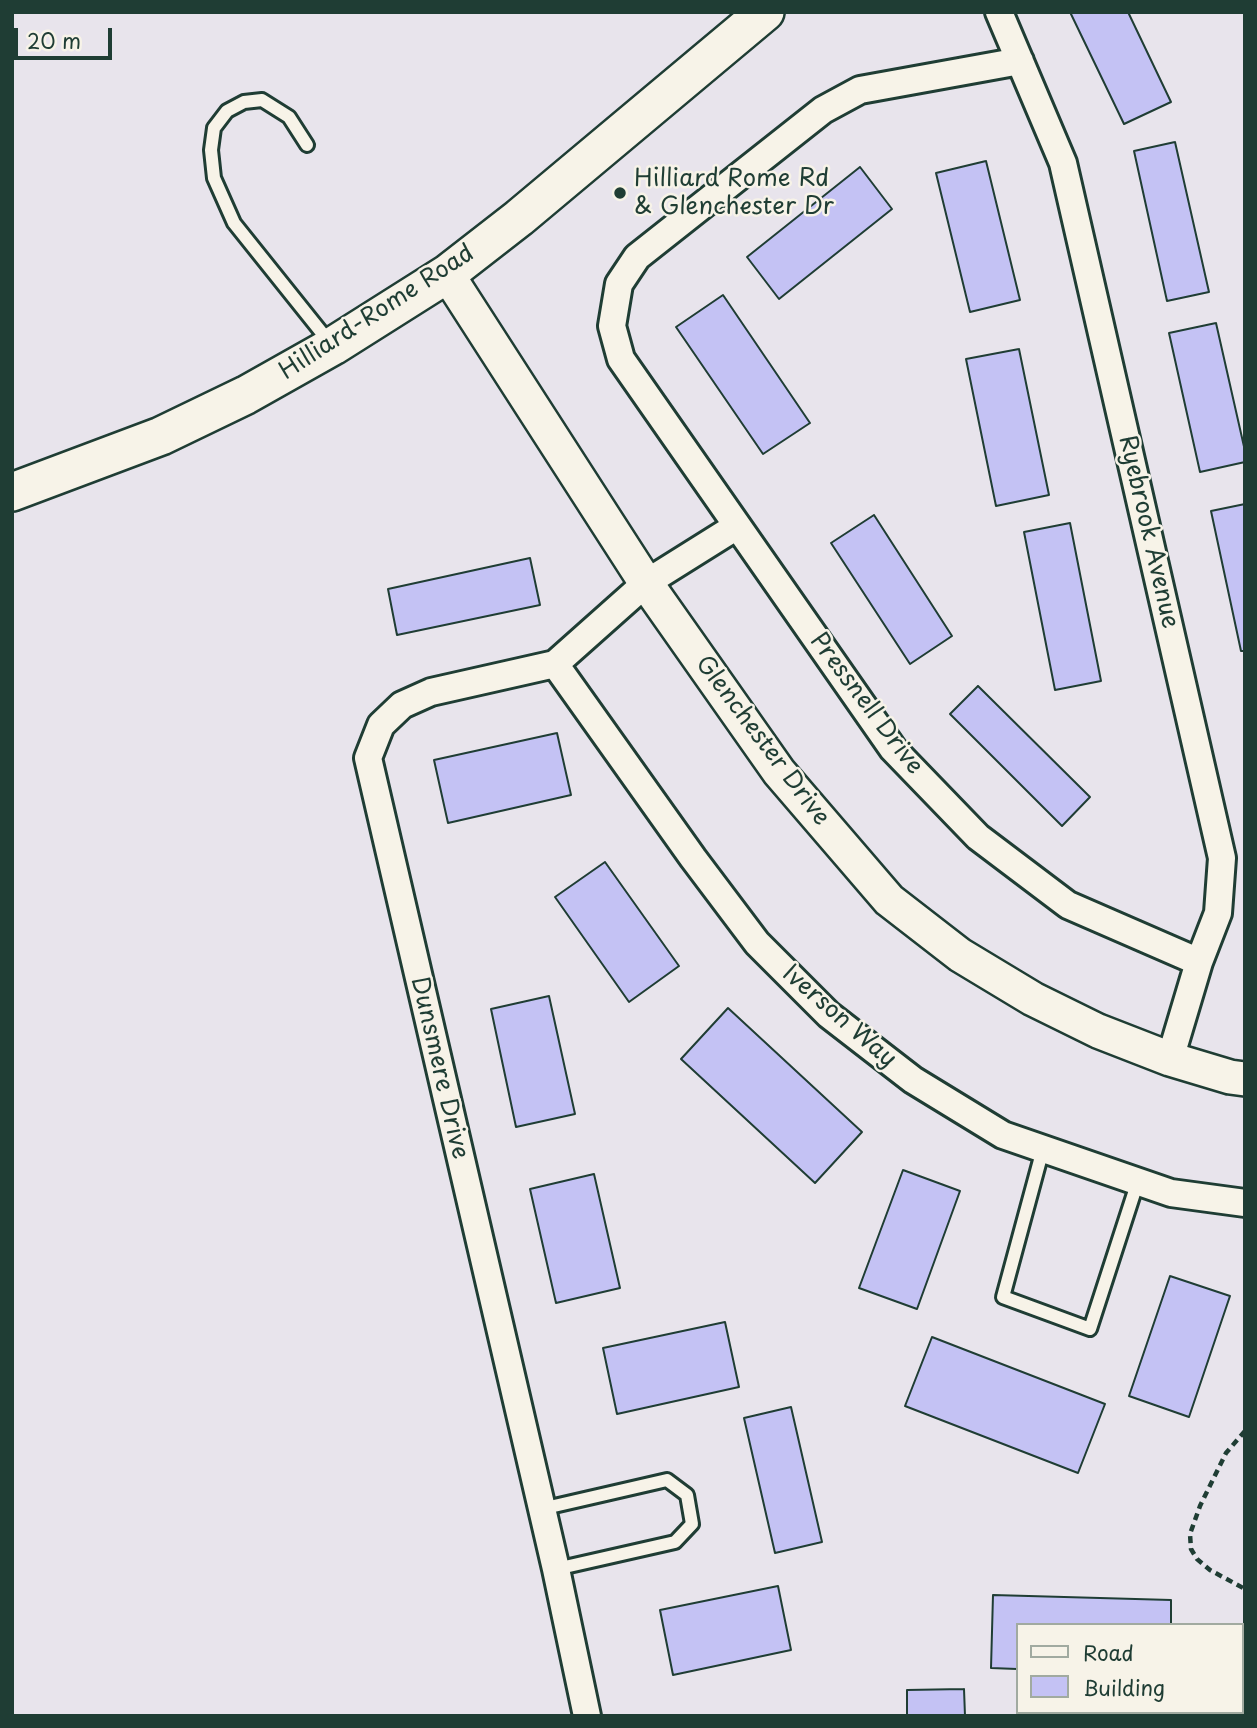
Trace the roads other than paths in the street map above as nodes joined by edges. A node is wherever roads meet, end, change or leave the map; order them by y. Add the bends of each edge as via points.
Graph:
1 (765, 12) edge
2 (999, 12) edge
3 (1020, 61) junction
4 (307, 145) dead end
5 (447, 274) junction
6 (333, 346) junction
7 (12, 492) edge
8 (737, 526) junction
9 (646, 583) junction
10 (555, 664) junction
11 (1199, 962) junction
12 (1170, 1059) junction
13 (1245, 1079) edge
14 (1043, 1149) junction
15 (1138, 1181) junction
16 (1245, 1203) edge
17 (541, 1508) junction
18 (556, 1569) junction
19 (587, 1716) edge

1 - 5 main road, Hilliard-Rome Road
2 - 3 street, Ryebrook Avenue
3 - 8 street, Pressnell Drive via 860,90 823,110 637,257 619,284 612,326 621,359
3 - 11 street, Ryebrook Avenue via 1063,163 1222,858 1218,913
4 - 6 lane via 289,117 261,100 244,102 227,111 214,128 214,178 234,223
5 - 6 main road, Hilliard-Rome Road
5 - 9 street, Glenchester Drive
6 - 7 main road, Hilliard-Rome Road via 160,436
8 - 9 street
8 - 11 street, Pressnell Drive via 893,749 978,837 1068,905
9 - 10 street, Dunsmere Drive
9 - 12 street, Glenchester Drive via 779,772 889,900 960,955 1033,999
10 - 14 street, Iverson Way via 757,943 820,1006 914,1080 1003,1135
10 - 17 street, Dunsmere Drive via 431,692 402,705 381,725 368,758
11 - 12 street, Ryebrook Avenue
12 - 13 street, Glenchester Drive
14 - 15 street, Iverson Way
14 - 15 lane via 1003,1297 1090,1329
15 - 16 street, Iverson Way via 1171,1193
17 - 18 street, Dunsmere Drive
17 - 18 lane via 667,1479 687,1495 692,1524 675,1542
18 - 19 street, Dunsmere Drive

